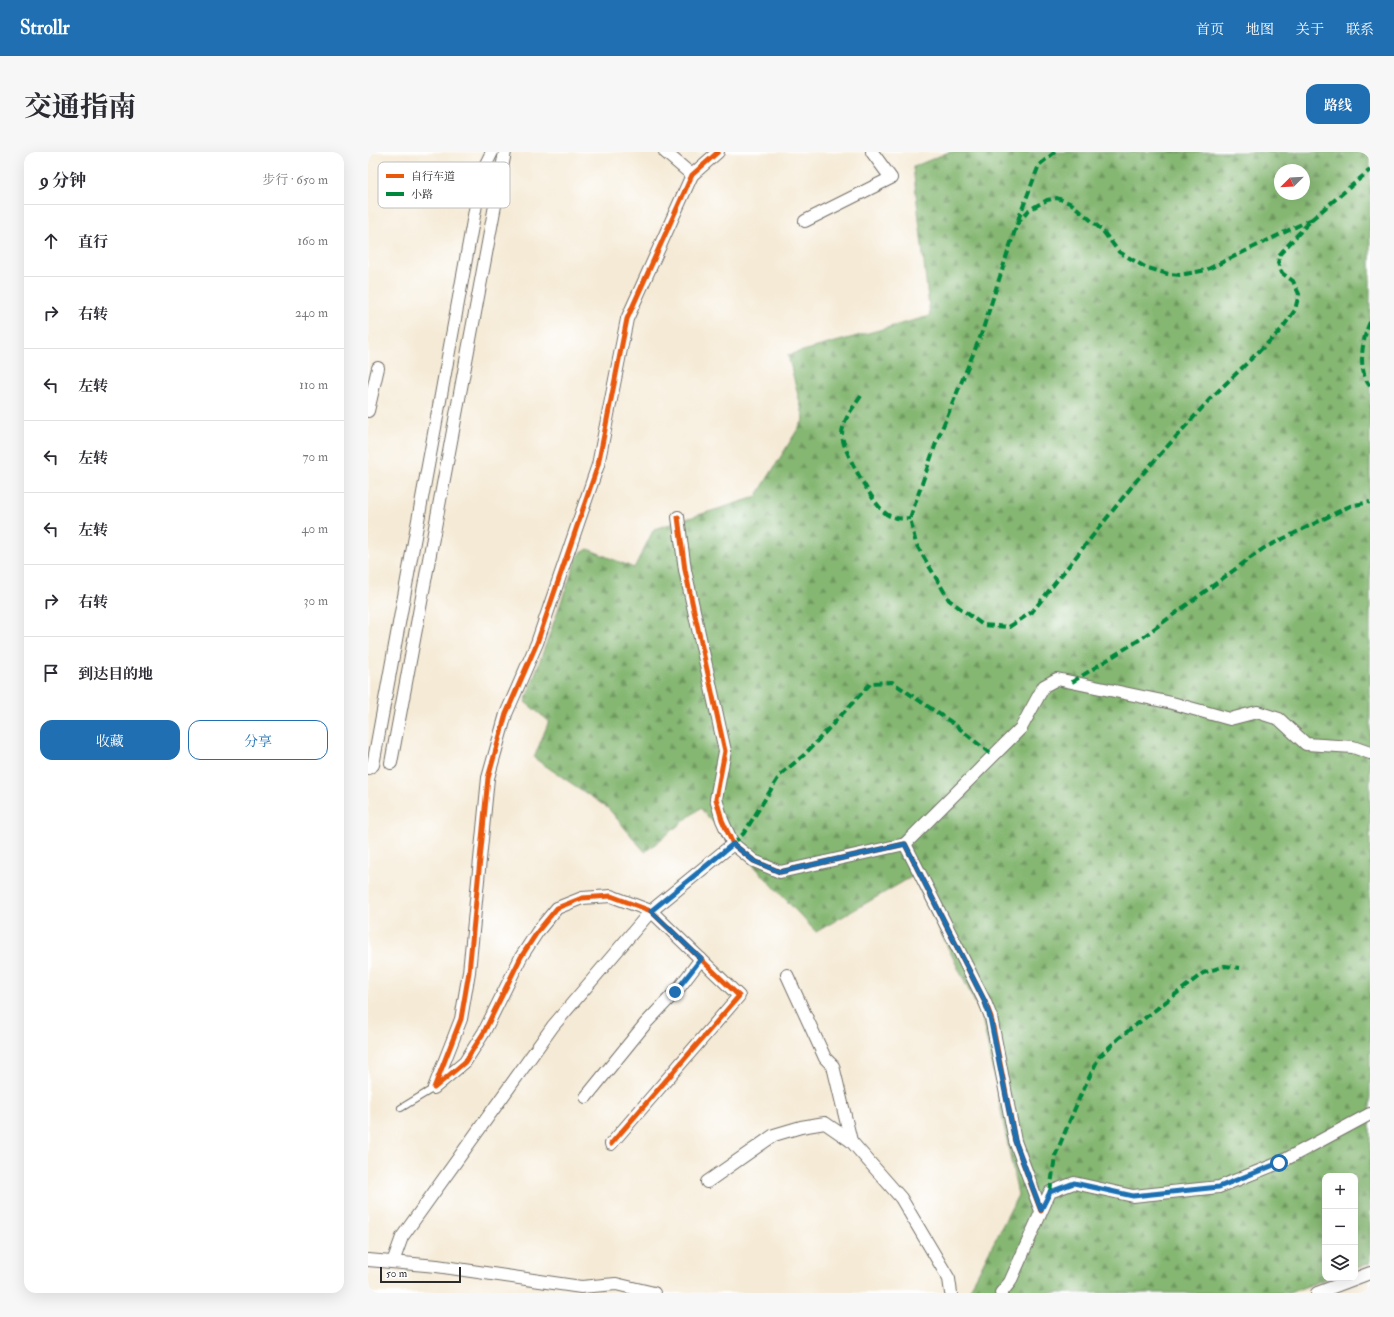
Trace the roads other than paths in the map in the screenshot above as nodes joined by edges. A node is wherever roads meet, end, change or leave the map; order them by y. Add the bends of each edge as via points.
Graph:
1 (492, 152) edge
2 (505, 152) edge
3 (665, 152) edge
4 (718, 152) edge
5 (872, 152) edge
6 (487, 162) edge
7 (503, 162) edge
8 (692, 175) junction
9 (475, 208) edge
10 (495, 208) edge
11 (805, 220) dead end
12 (378, 368) dead end
13 (368, 411) edge
14 (678, 517) dead end
15 (1370, 753) edge
16 (391, 763) dead end
17 (368, 768) edge
18 (733, 844) junction
19 (905, 844) junction
20 (651, 911) junction
21 (701, 959) junction
22 (786, 975) dead end
23 (434, 1088) junction
24 (586, 1096) dead end
25 (401, 1108) dead end
26 (1370, 1114) edge
27 (851, 1141) junction
28 (611, 1144) dead end
29 (707, 1182) dead end
30 (1041, 1210) junction
31 (368, 1260) edge
32 (393, 1262) junction
33 (1370, 1273) edge
34 (654, 1293) edge
35 (951, 1293) edge
36 (1001, 1293) edge
37 (1317, 1293) edge

1 - 6 street
2 - 7 street
3 - 8 street
4 - 8 street
5 - 11 street via 891,178
8 - 23 street via 627,319 598,465 537,643 506,714 490,771 462,1019
9 - 17 street via 373,765
10 - 16 street
12 - 13 street
14 - 18 street via 685,570 725,751 716,800
15 - 19 street via 1353,747 1306,744 1279,719 1257,712 1230,719 1172,703 1057,679 1044,686 1021,728
18 - 19 street via 754,861 780,872
18 - 20 street
19 - 30 street via 985,1002 1015,1141
20 - 21 street
20 - 23 street via 611,896 582,898 556,908 521,957 484,1032 465,1062
20 - 32 street via 553,1026 402,1237
21 - 24 street
21 - 28 street via 739,996
22 - 27 street via 825,1058 833,1066
23 - 25 lane
26 - 30 street via 1279,1163 1219,1187 1133,1196 1074,1183 1050,1192
27 - 29 street via 825,1124 801,1127 774,1135
27 - 35 street via 901,1198 949,1279
30 - 36 street via 1010,1282
31 - 32 street
32 - 34 street via 581,1287 616,1284
33 - 37 street

